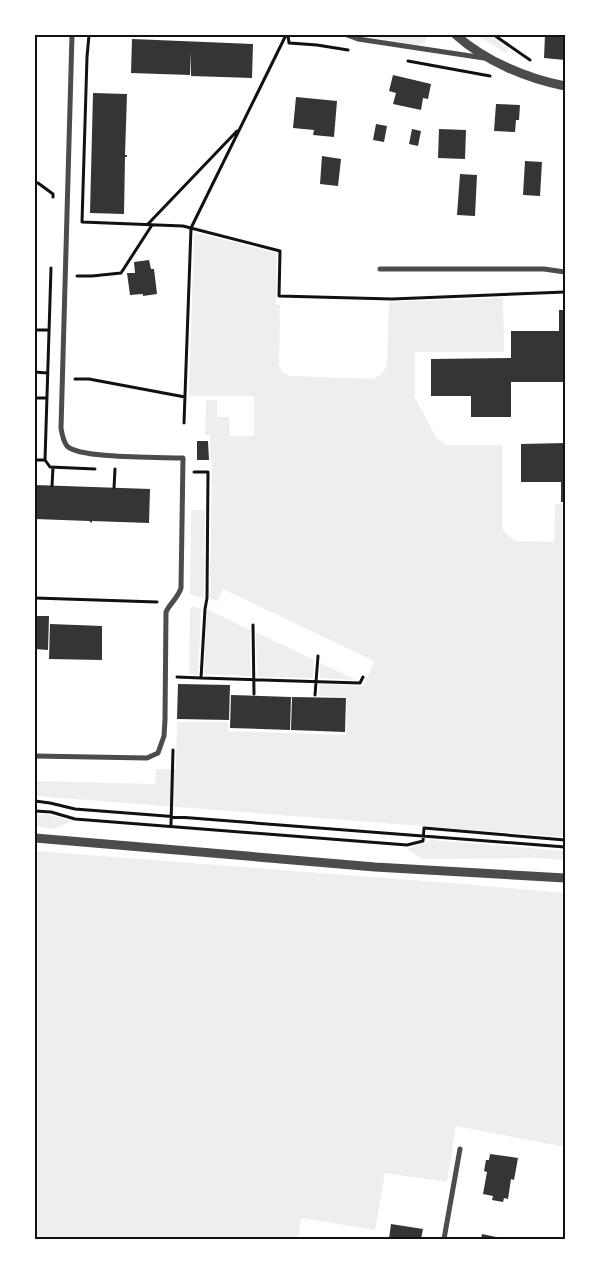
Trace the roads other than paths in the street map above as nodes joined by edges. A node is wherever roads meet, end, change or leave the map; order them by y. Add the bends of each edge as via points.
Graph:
1 (72, 35) edge
2 (347, 35) edge
3 (456, 35) edge
4 (492, 59) junction
5 (565, 86) edge
6 (380, 269) dead end
7 (565, 272) edge
8 (35, 756) edge
9 (35, 838) edge
10 (565, 878) edge
11 (460, 1149) dead end
12 (444, 1239) edge

1 - 8 street via 61,428 68,447 87,454 183,458 181,588 166,612 165,720 158,753 147,758
2 - 4 street
3 - 4 street
4 - 5 street via 530,77
6 - 7 street via 544,269
9 - 10 street via 376,867
11 - 12 street

